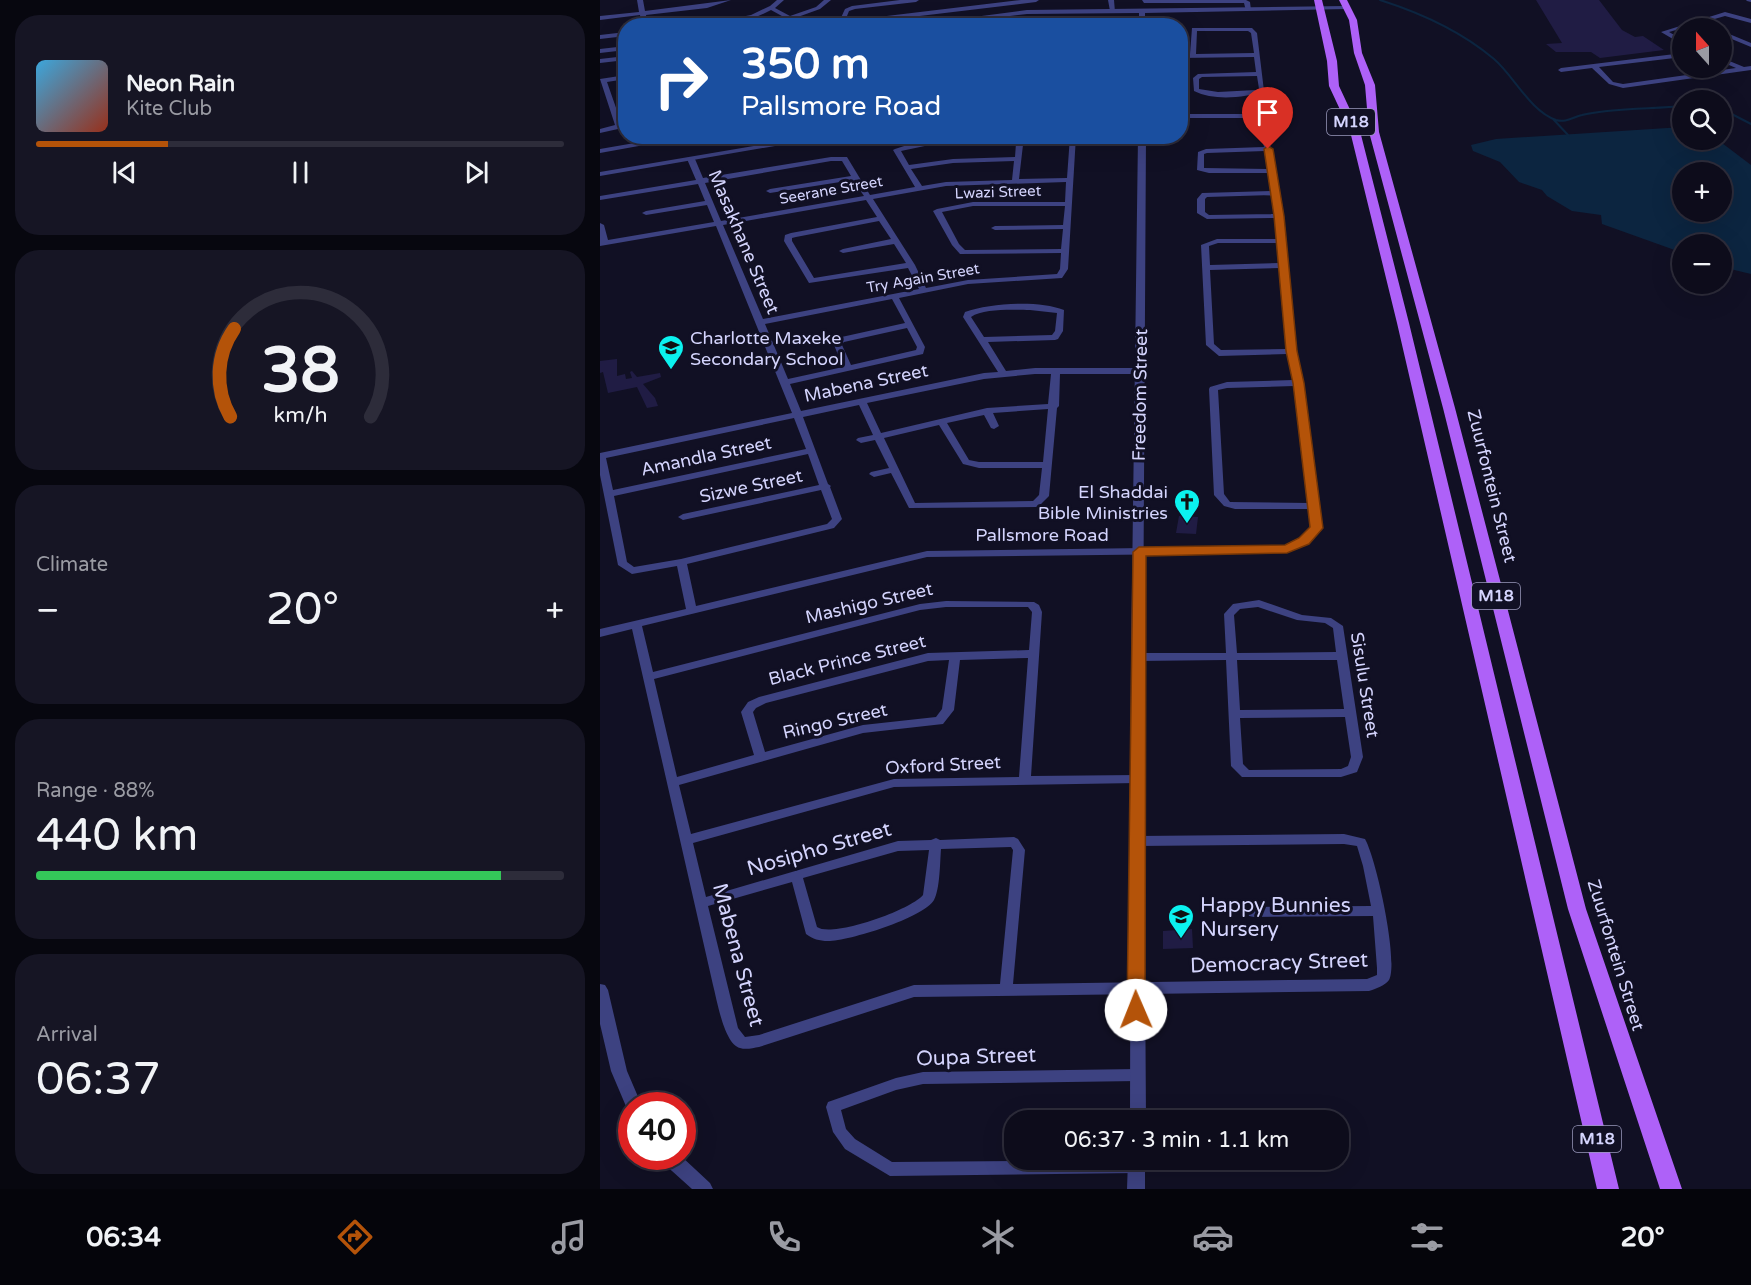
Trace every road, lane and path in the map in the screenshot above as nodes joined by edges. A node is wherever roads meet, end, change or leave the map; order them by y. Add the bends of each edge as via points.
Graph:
1 (640, 0) edge
2 (689, 0) edge
3 (728, 0) edge
4 (780, 0) edge
5 (828, 0) edge
6 (916, 0) edge
7 (1036, 0) edge
8 (1111, 0) edge
9 (1217, 0) edge
10 (1144, 1) edge
11 (1181, 1) edge
12 (1247, 1) edge
13 (1318, 4) edge
14 (1344, 4) edge
15 (691, 8) junction
16 (771, 8) junction
17 (1248, 10) junction
18 (1113, 11) junction
19 (1142, 11) junction
20 (643, 13) junction
21 (792, 17) joint
22 (600, 18) edge
23 (644, 18) edge
24 (745, 18) edge
25 (843, 18) edge
26 (883, 18) edge
27 (976, 18) edge
28 (1142, 18) edge
29 (1712, 18) edge
30 (1751, 21) edge
31 (1672, 30) edge
32 (618, 35) edge
33 (1672, 36) edge
34 (600, 37) edge
35 (1732, 37) edge
36 (1751, 45) edge
37 (618, 49) edge
38 (600, 51) edge
39 (1257, 55) junction
40 (1188, 56) edge
41 (1193, 56) junction
42 (1672, 56) edge
43 (618, 59) edge
44 (600, 61) edge
45 (1732, 64) edge
46 (1594, 66) junction
47 (1561, 70) dead end
48 (1749, 70) edge
49 (1260, 74) junction
50 (618, 78) edge
51 (602, 80) edge
52 (610, 96) junction
53 (600, 98) edge
54 (1188, 116) edge
55 (618, 120) edge
56 (618, 125) edge
57 (600, 131) edge
58 (642, 144) edge
59 (760, 144) edge
60 (928, 144) edge
61 (1019, 144) edge
62 (1072, 144) edge
63 (1142, 144) edge
64 (1268, 149) junction
65 (600, 151) edge
66 (691, 159) junction
67 (1018, 159) junction
68 (907, 167) junction
69 (1272, 171) junction
70 (600, 174) edge
71 (856, 177) junction
72 (1070, 180) junction
73 (700, 181) junction
74 (1015, 181) junction
75 (919, 188) junction
76 (770, 191) dead end
77 (1274, 193) junction
78 (868, 197) junction
79 (600, 198) edge
80 (709, 202) junction
81 (1068, 204) junction
82 (646, 213) dead end
83 (1279, 216) junction
84 (881, 218) junction
85 (720, 224) junction
86 (600, 225) edge
87 (1066, 227) junction
88 (995, 228) dead end
89 (895, 241) junction
90 (1281, 241) junction
91 (602, 244) edge
92 (843, 251) dead end
93 (1065, 251) junction
94 (1283, 265) junction
95 (911, 266) junction
96 (1206, 268) junction
97 (924, 291) junction
98 (895, 297) junction
99 (760, 322) junction
100 (909, 325) junction
101 (983, 340) junction
102 (1291, 351) junction
103 (849, 369) junction
104 (1056, 371) junction
105 (1140, 371) junction
106 (1003, 373) junction
107 (784, 382) junction
108 (1298, 383) junction
109 (862, 402) junction
110 (1054, 406) junction
111 (987, 411) junction
112 (797, 416) junction
113 (940, 421) junction
114 (994, 426) dead end
115 (878, 435) junction
116 (861, 440) dead end
117 (812, 450) junction
118 (601, 456) edge
119 (1047, 465) junction
120 (893, 470) junction
121 (874, 474) dead end
122 (603, 483) edge
123 (826, 486) junction
124 (608, 494) junction
125 (1313, 506) junction
126 (605, 513) edge
127 (683, 518) dead end
128 (1139, 552) junction
129 (681, 562) junction
130 (641, 571) joint
131 (692, 611) junction
132 (636, 624) junction
133 (600, 633) edge
134 (1033, 654) junction
135 (955, 655) junction
136 (1342, 656) junction
137 (1137, 657) junction
138 (1232, 657) junction
139 (649, 676) junction
140 (1349, 713) junction
141 (1234, 714) junction
142 (760, 757) junction
143 (1137, 779) junction
144 (1025, 780) junction
145 (674, 782) junction
146 (686, 840) junction
147 (1138, 841) junction
148 (936, 843) junction
149 (796, 875) junction
150 (702, 903) junction
151 (1378, 911) junction
152 (1254, 912) dead end
153 (1136, 988) junction
154 (1006, 989) junction
155 (600, 990) edge
156 (1138, 1075) junction
157 (629, 1092) edge
158 (1138, 1110) edge
159 (1004, 1166) edge
160 (683, 1170) edge
161 (1137, 1170) edge
162 (704, 1189) edge
163 (1136, 1189) edge
164 (1608, 1189) edge
165 (1671, 1189) edge

1 - 20 street
2 - 15 street
3 - 15 street
4 - 16 street
5 - 21 street
6 - 25 street via 854,7
7 - 26 street
8 - 18 street
9 - 11 street
9 - 12 street
10 - 11 street
10 - 19 street
12 - 17 street
13 - 14 street
13 - 17 street
13 - 164 main road, M18 via 1334,86 1353,126 1403,323
14 - 165 main road, Zuurfontein Street / M18 via 1353,20 1357,48 1370,85 1374,132 1577,909
15 - 20 street
16 - 21 street
16 - 24 street
17 - 19 street
18 - 19 street
18 - 27 street
19 - 28 street
20 - 22 street
20 - 23 street
29 - 30 street via 1728,14
31 - 33 street via 1665,32
32 - 34 street
35 - 36 street
37 - 38 street
39 - 41 street
39 - 41 street via 1250,29 1205,28 1192,31
39 - 49 street
40 - 41 street
42 - 46 street
43 - 44 street
45 - 48 street
46 - 47 street
46 - 48 street via 1613,84 1623,86
49 - 49 street via 1260,92 1203,94 1196,90 1196,78 1200,75
50 - 51 street
51 - 52 street
52 - 53 street
52 - 55 street
54 - 64 street, Pallsmore Road via 1253,117 1263,124
56 - 57 street
58 - 65 street
59 - 66 street
60 - 68 street via 897,150
61 - 67 street
62 - 72 street, Try Again Street
63 - 105 street, Freedom Street
64 - 69 street, Pallsmore Road
64 - 69 street via 1202,152 1199,166 1209,171
66 - 70 street
66 - 73 street, Masakhane Street
67 - 68 street
67 - 74 street
68 - 75 street
69 - 77 street, Pallsmore Road
71 - 73 street via 846,160 836,159
71 - 76 street
71 - 78 street
72 - 74 street, Seerane Street
72 - 81 street, Try Again Street
73 - 79 street
73 - 80 street, Masakhane Street
74 - 75 street, Seerane Street via 957,182
75 - 78 street, Seerane Street
77 - 83 street, Pallsmore Road
77 - 83 street via 1208,194 1201,197 1201,213 1207,217
78 - 84 street
78 - 85 street, Seerane Street
80 - 82 street
80 - 85 street, Masakhane Street
81 - 87 street, Try Again Street
81 - 93 street, Lwazi Street via 973,204 937,211 963,252
83 - 90 street, Pallsmore Road
84 - 89 street
84 - 95 street via 794,235 788,241 812,281
85 - 91 street, Seerane Street
85 - 99 street, Masakhane Street
86 - 91 street
87 - 88 street
87 - 93 street, Try Again Street
89 - 92 street
89 - 95 street
90 - 94 street, Pallsmore Road
90 - 96 street via 1208,243 1204,247
93 - 97 street, Try Again Street via 1063,272 1054,278 979,281
94 - 96 street
94 - 102 street, Pallsmore Road
95 - 97 street
96 - 102 street via 1212,350
97 - 98 street, Try Again Street
98 - 99 street, Try Again Street
98 - 100 street
99 - 107 street, Masakhane Street
100 - 103 street via 840,340 838,345
100 - 103 street via 920,352
101 - 101 street via 967,317 972,312 1050,308 1061,312 1055,337
101 - 106 street
102 - 108 street, Pallsmore Road
103 - 107 street
104 - 105 street, Mabena Street
104 - 106 street, Mabena Street
104 - 110 street
105 - 128 street, Freedom Street
106 - 109 street, Mabena Street
107 - 112 street, Masakhane Street
108 - 125 street, Pallsmore Road
108 - 125 street via 1227,385 1213,389 1219,495 1235,506
109 - 112 street, Mabena Street
109 - 115 street
110 - 111 street
110 - 119 street
111 - 113 street
111 - 114 street
112 - 117 street, Masakhane Street
112 - 118 street, Mabena Street
113 - 115 street
113 - 119 street via 966,462
115 - 116 street
115 - 120 street
117 - 123 street, Masakhane Street
117 - 124 street, Amandla Street
118 - 122 street, Mabena Street
119 - 120 street via 1043,500 1031,505 912,506
120 - 121 street
122 - 124 street, Mabena Street
123 - 127 street, Sizwe Street
123 - 129 street, Masakhane Street via 837,516 835,523
124 - 126 street, Mabena Street
125 - 128 street, Pallsmore Road via 1316,528 1294,548
126 - 130 street, Mabena Street via 622,563 627,569
128 - 131 street, Pallsmore Road via 927,554
128 - 137 street, Freedom Street
129 - 130 street, Masakhane Street
129 - 131 street
131 - 132 street, Pallsmore Road
132 - 133 street, Pallsmore Road
132 - 139 street, Mabena Street
134 - 135 street, Black Prince Street
134 - 139 street, Mashigo Street via 1035,607 1021,603 946,604 911,609
134 - 144 street, Mashigo Street
135 - 142 street, Ringo Street via 948,710 939,721 876,726
135 - 142 street, Black Prince Street via 921,659 752,705 747,712
136 - 138 street
136 - 138 street, Sisulu Street via 1338,626 1331,621 1301,618 1252,603 1229,612
136 - 140 street, Sisulu Street
137 - 138 street
137 - 143 street, Freedom Street
138 - 141 street, Sisulu Street
139 - 145 street, Mabena Street
140 - 141 street
140 - 141 street, Sisulu Street via 1357,757 1353,769 1341,773 1265,774 1246,774 1237,766
142 - 145 street, Ringo Street
143 - 144 street, Oxford Street
143 - 147 street, Freedom Street
144 - 146 street, Oxford Street via 887,784
145 - 146 street, Mabena Street
146 - 150 street, Mabena Street
147 - 151 street, Democracy Street via 1361,842 1367,852
147 - 153 street, Freedom Street
148 - 149 street, Nosipho Street via 890,847
148 - 149 street via 926,904 912,912 836,935 818,935 811,930
148 - 154 street, Nosipho Street via 1010,842 1018,846
149 - 150 street, Nosipho Street
150 - 154 street, Mabena Street via 732,1030 742,1043 759,1041 906,992
151 - 152 street
151 - 153 street, Democracy Street via 1384,972 1380,981 1369,985
153 - 154 street, Mabena Street
153 - 156 street, Freedom Street
155 - 157 street via 616,1060
156 - 158 street, Freedom Street
156 - 159 street, Oupa Street via 923,1078 833,1107 840,1132 850,1144 890,1169
160 - 162 street
161 - 163 street

